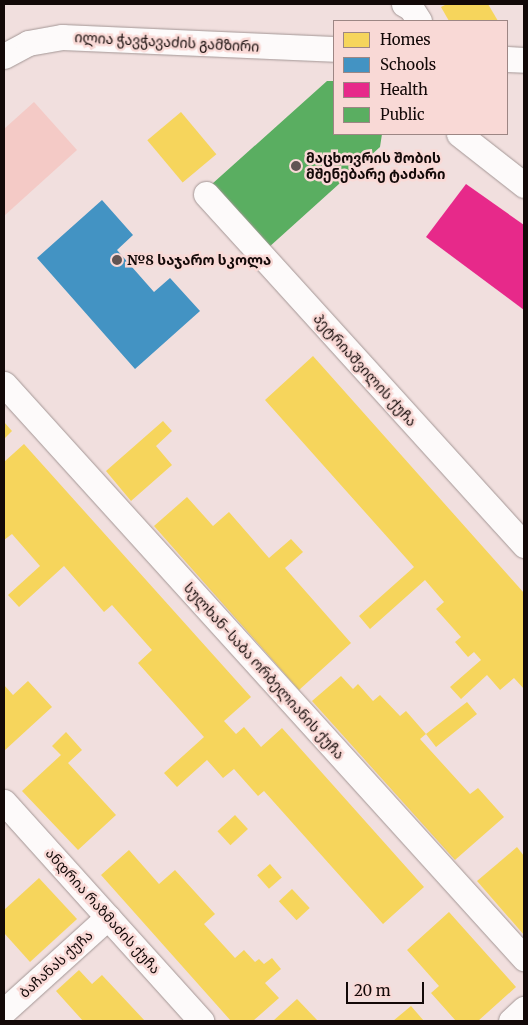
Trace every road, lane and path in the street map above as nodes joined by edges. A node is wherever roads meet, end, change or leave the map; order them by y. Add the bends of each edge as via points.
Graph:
1 (404, 4) edge
2 (418, 20) edge
3 (333, 49) edge
4 (4, 56) edge
5 (508, 59) edge
6 (524, 60) edge
7 (460, 135) edge
8 (524, 185) edge
9 (206, 194) dead end
10 (4, 384) edge
11 (524, 545) edge
12 (4, 802) edge
13 (108, 917) junction
14 (524, 958) edge
15 (524, 1009) edge
16 (4, 1011) edge
17 (201, 1021) edge
18 (511, 1021) edge

1 - 2 street via 411,8
3 - 4 street, ილია ჭავჭავაძის გამზირი via 62,37 28,43
5 - 6 street
7 - 8 street
9 - 11 street, პეტრიაშვილის ქუჩა
10 - 14 street, სულხან-საბა ორბელიანის ქუჩა
12 - 13 street, ანდრია რაზმაძის ქუჩა
13 - 16 street, ბაჩანას ქუჩა
13 - 17 street, ანდრია რაზმაძის ქუჩა
15 - 18 street

